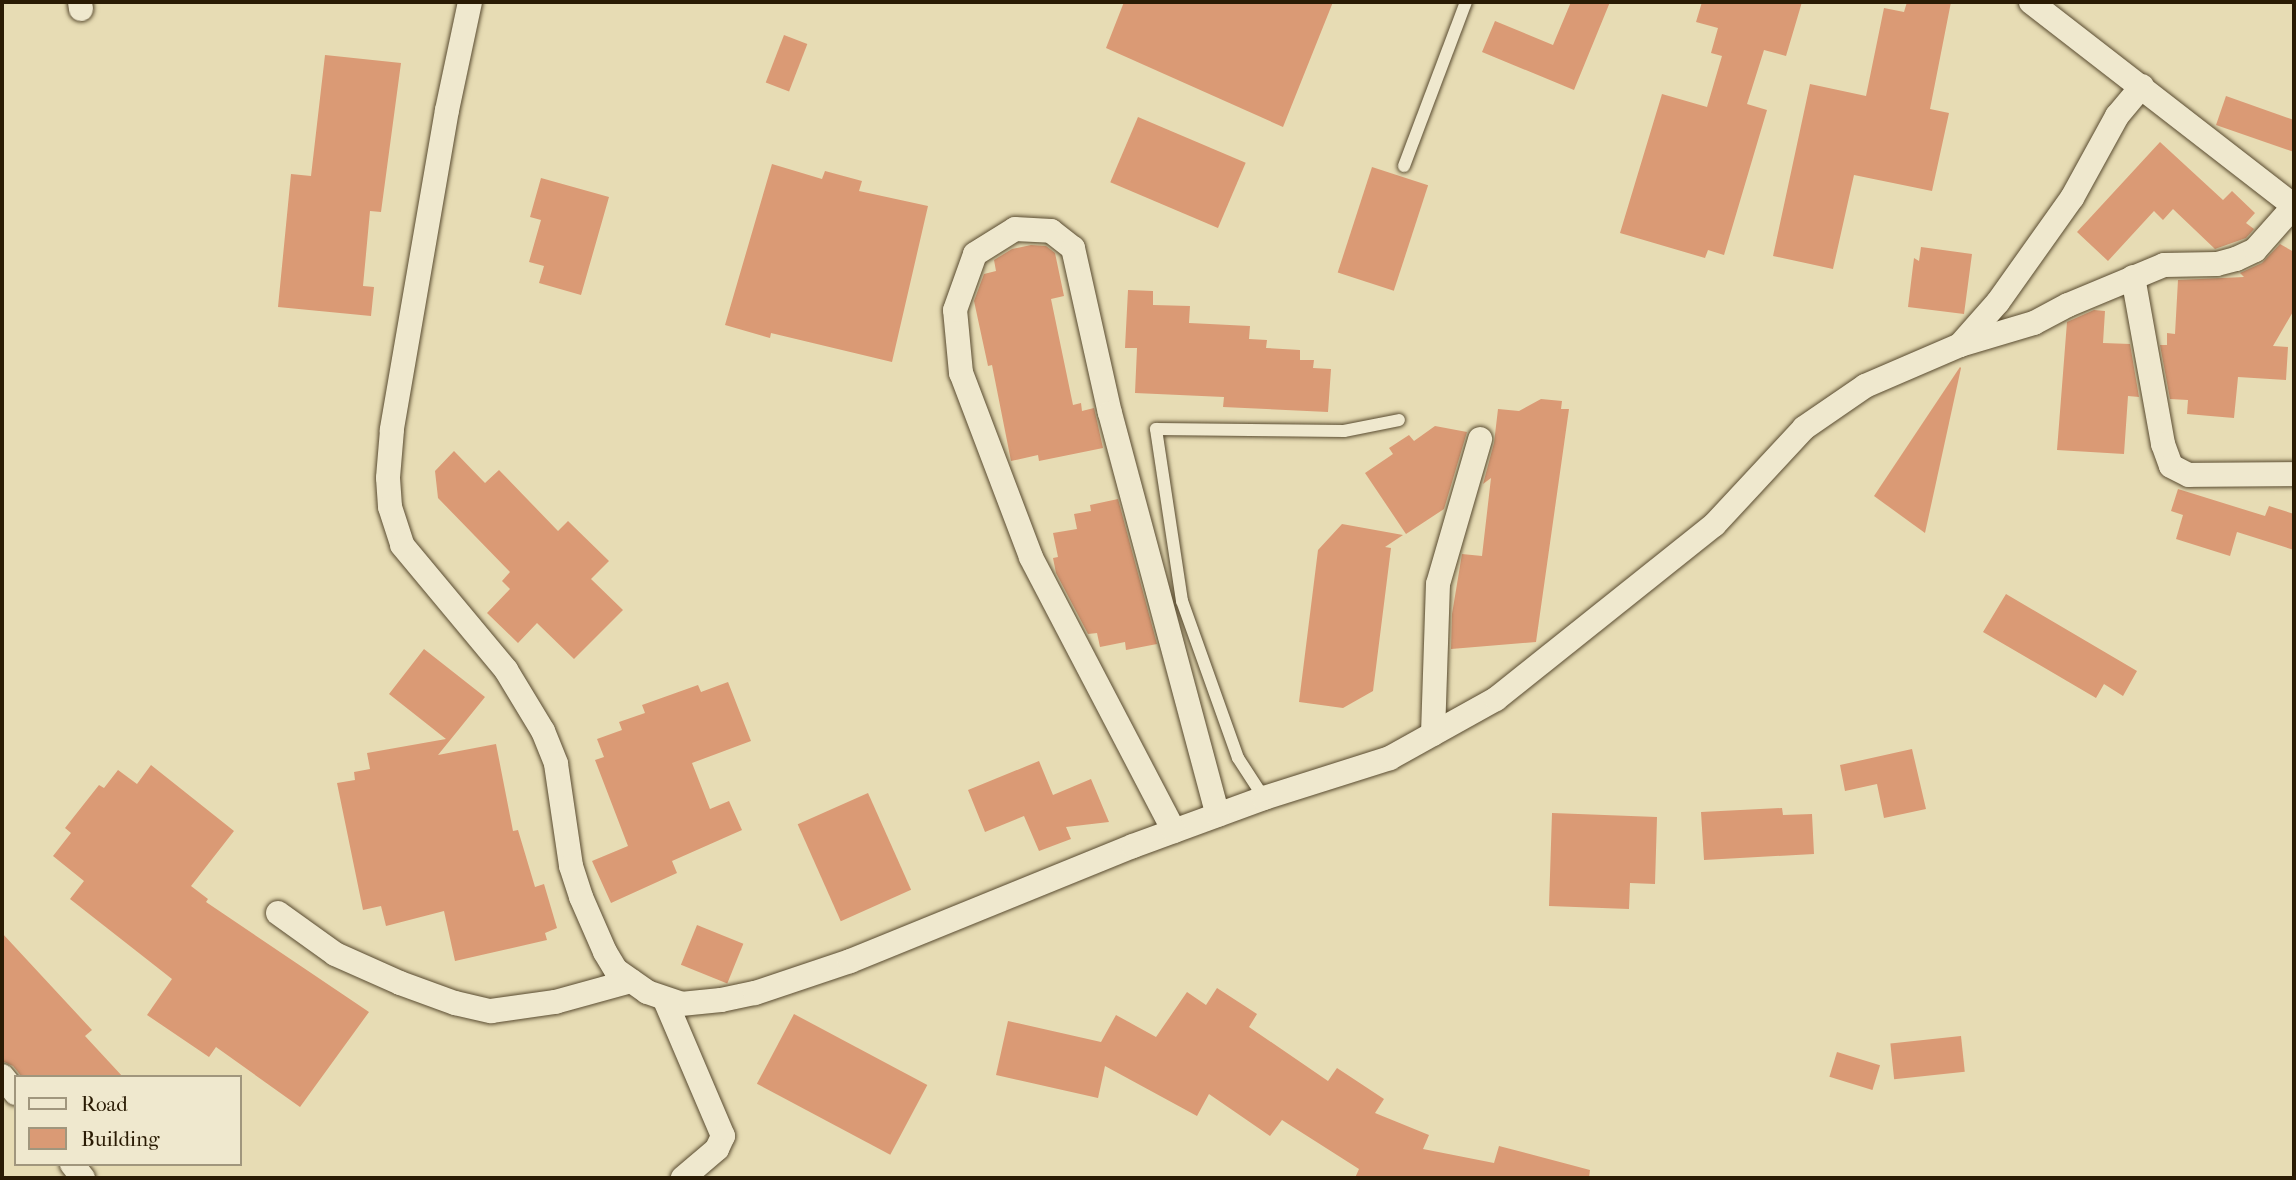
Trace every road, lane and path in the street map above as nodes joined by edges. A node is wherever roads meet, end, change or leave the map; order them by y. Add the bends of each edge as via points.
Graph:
1 (470, 2) edge
2 (1466, 2) edge
3 (2031, 2) edge
4 (2141, 86) junction
5 (1404, 166) dead end
6 (2133, 277) junction
7 (1960, 345) junction
8 (1399, 419) dead end
9 (1480, 439) dead end
10 (2294, 474) edge
11 (1433, 734) junction
12 (1264, 798) junction
13 (1218, 815) junction
14 (1174, 831) junction
15 (278, 913) dead end
16 (631, 981) junction
17 (665, 1000) junction
18 (2, 1076) edge
19 (14, 1091) edge
20 (683, 1178) edge

1 - 16 street via 392,430 390,507 402,545 506,670 543,731 556,764 571,866 581,897 605,952 616,970
2 - 5 lane
3 - 4 street
4 - 6 street via 2294,206 2255,250 2236,259 2164,265
4 - 7 street via 2117,116 2072,198 1998,302
6 - 7 street via 2034,323
6 - 10 street via 2163,444 2171,466 2189,475
7 - 11 street via 1865,386 1804,428 1714,525 1496,699
8 - 12 lane via 1344,431 1156,429 1182,601 1238,758
9 - 11 street via 1438,583
11 - 12 street via 1390,758
12 - 13 street
13 - 14 street
13 - 14 street via 1110,413 1073,248 1051,231 1015,229 975,254 955,310 961,373 1031,557
14 - 17 street via 782,985 721,1000 681,1004
15 - 16 street via 335,954 400,984 491,1011 555,1002
16 - 17 street
17 - 20 street via 723,1136 717,1149
18 - 19 street

